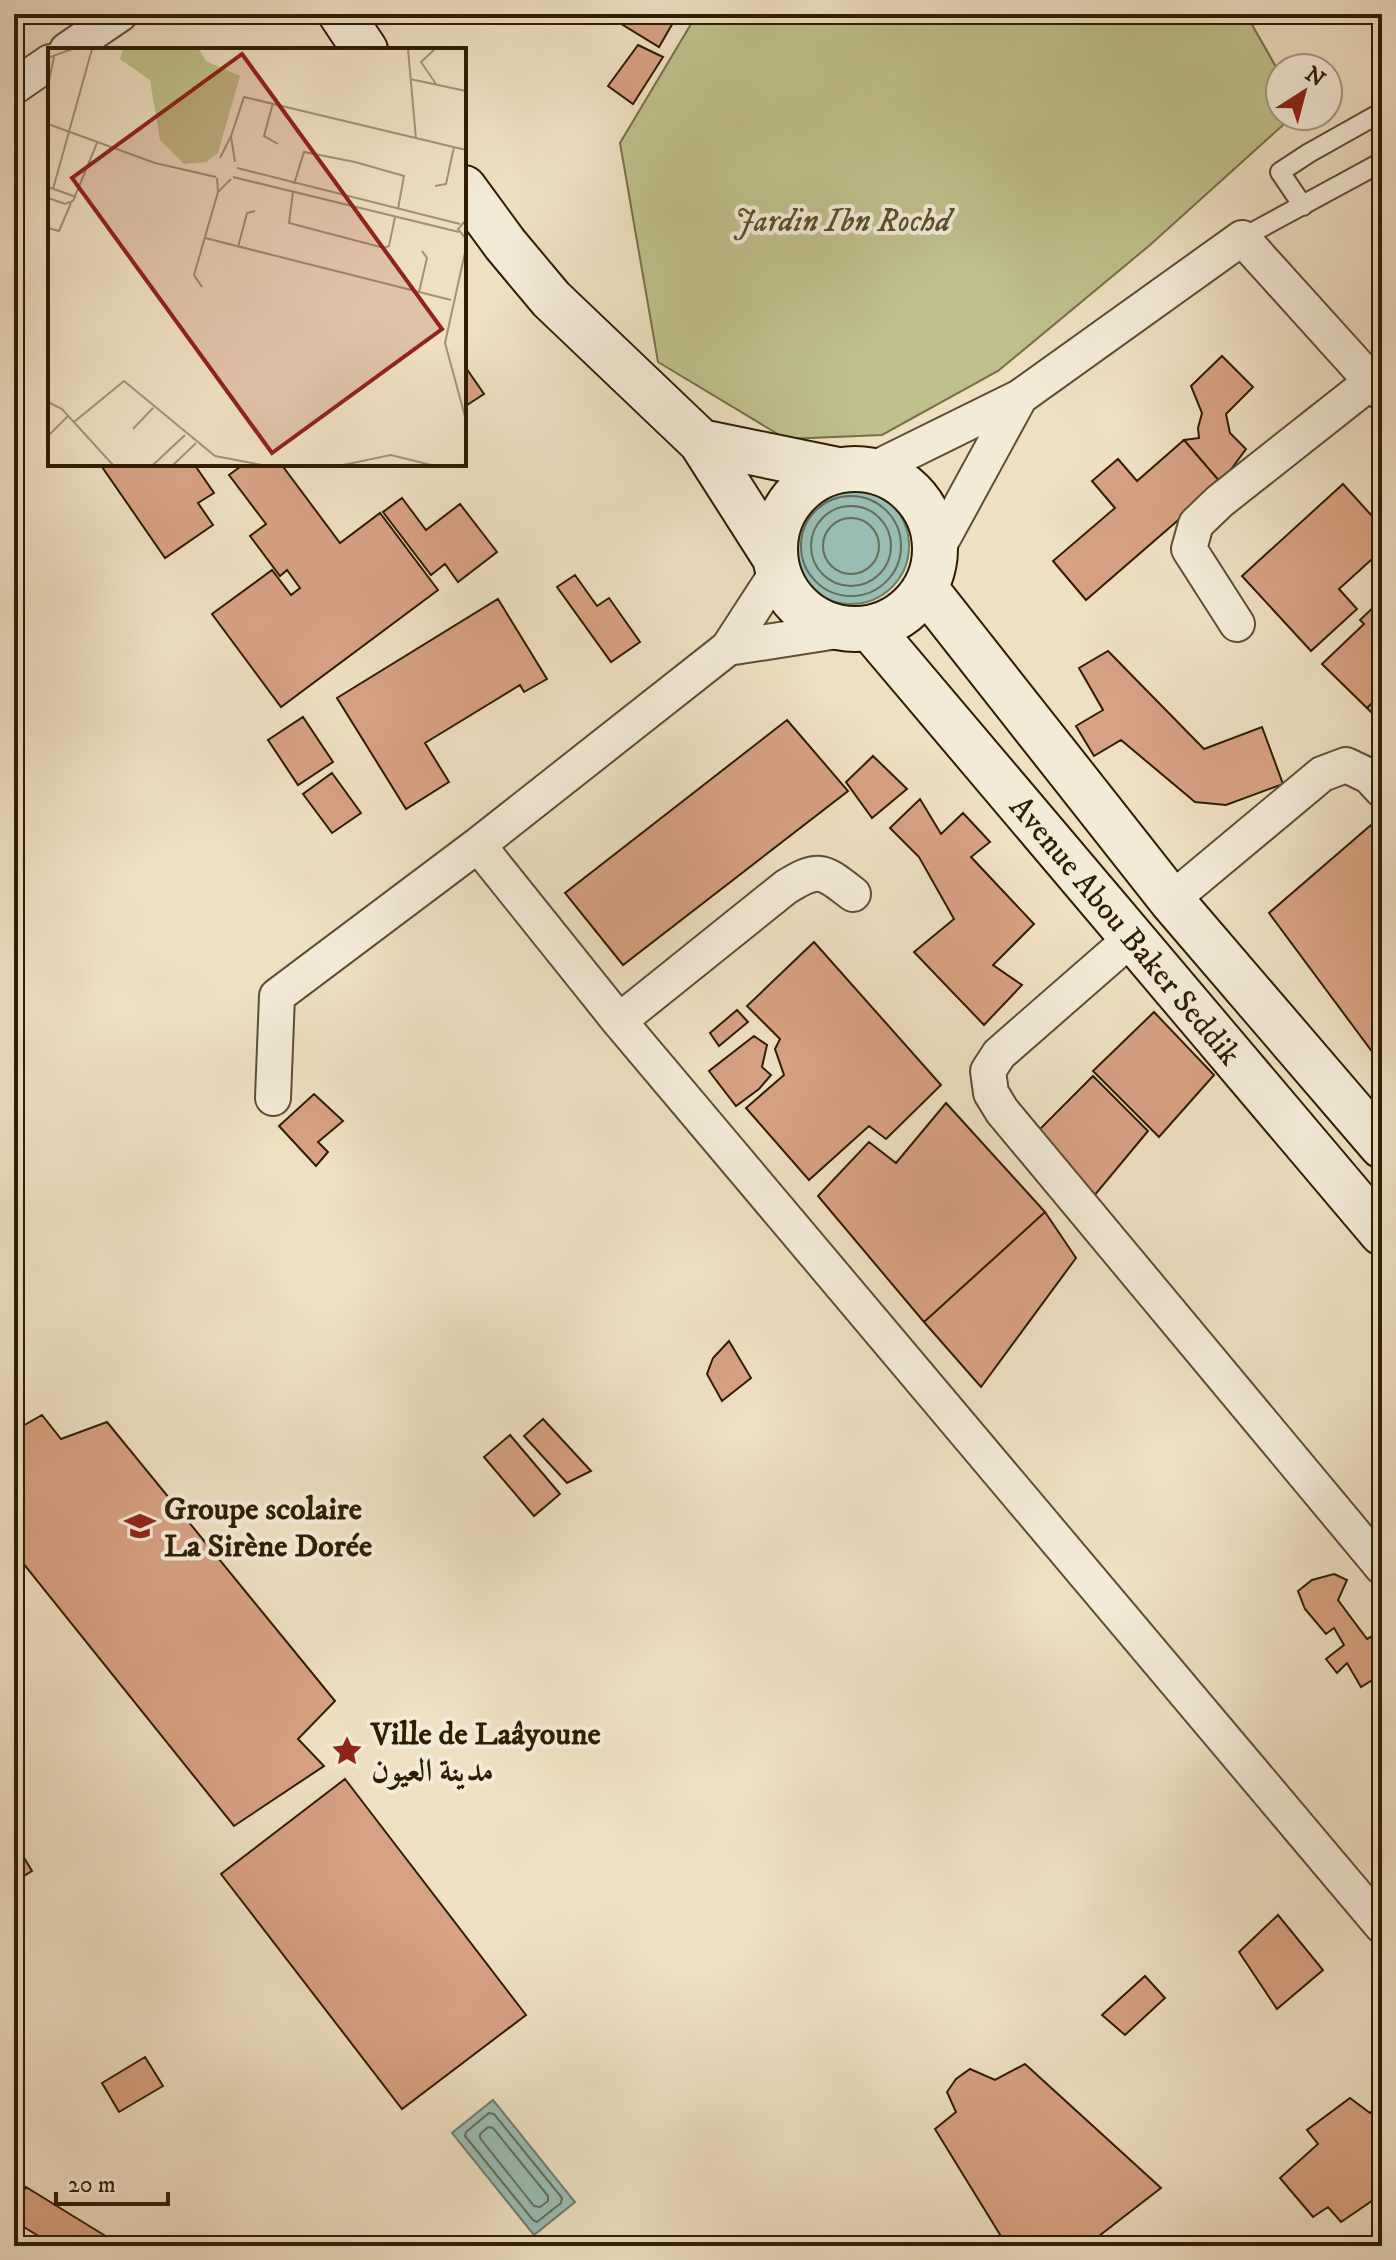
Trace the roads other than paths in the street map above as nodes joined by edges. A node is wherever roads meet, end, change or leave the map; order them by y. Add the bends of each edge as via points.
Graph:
1 (120, 14) edge
2 (341, 14) edge
3 (70, 48) edge
4 (364, 48) edge
5 (48, 63) edge
6 (14, 87) edge
7 (1382, 112) edge
8 (1382, 162) edge
9 (466, 191) edge
10 (1303, 206) junction
11 (1242, 238) junction
12 (1377, 387) edge
13 (1020, 397) junction
14 (701, 442) junction
15 (855, 470) junction
16 (776, 564) junction
17 (930, 570) junction
18 (1237, 624) dead end
19 (860, 628) junction
20 (728, 648) junction
21 (1382, 790) edge
22 (478, 845) junction
23 (853, 894) dead end
24 (1171, 900) junction
25 (1133, 937) junction
26 (619, 1021) junction
27 (273, 1098) dead end
28 (1382, 1146) edge
29 (1382, 1233) edge
30 (1382, 1567) edge
31 (1382, 1926) edge

1 - 3 street
2 - 4 main road
5 - 6 street
7 - 10 lane via 1280,172
8 - 10 lane
9 - 14 main road via 551,299
10 - 11 lane
11 - 12 street
11 - 13 street
12 - 18 street via 1196,524 1189,549
13 - 15 street
13 - 17 street
14 - 15 main road
14 - 16 main road
15 - 16 main road via 816,478 797,492 776,534
15 - 17 main road via 893,478 925,509 933,529
16 - 19 main road via 805,612 826,624
16 - 20 street
17 - 19 main road via 911,607 891,620
17 - 24 main road, Avenue Abou Baker Seddik
19 - 20 street
19 - 25 main road, Avenue Abou Baker Seddik
20 - 22 street
21 - 24 street via 1369,776 1346,765 1322,774
22 - 26 street
22 - 27 street via 277,996
23 - 26 street via 828,874 808,873
24 - 28 main road, Avenue Abou Baker Seddik
25 - 29 main road, Avenue Abou Baker Seddik
25 - 30 street via 999,1054 988,1071 991,1093
26 - 31 street

